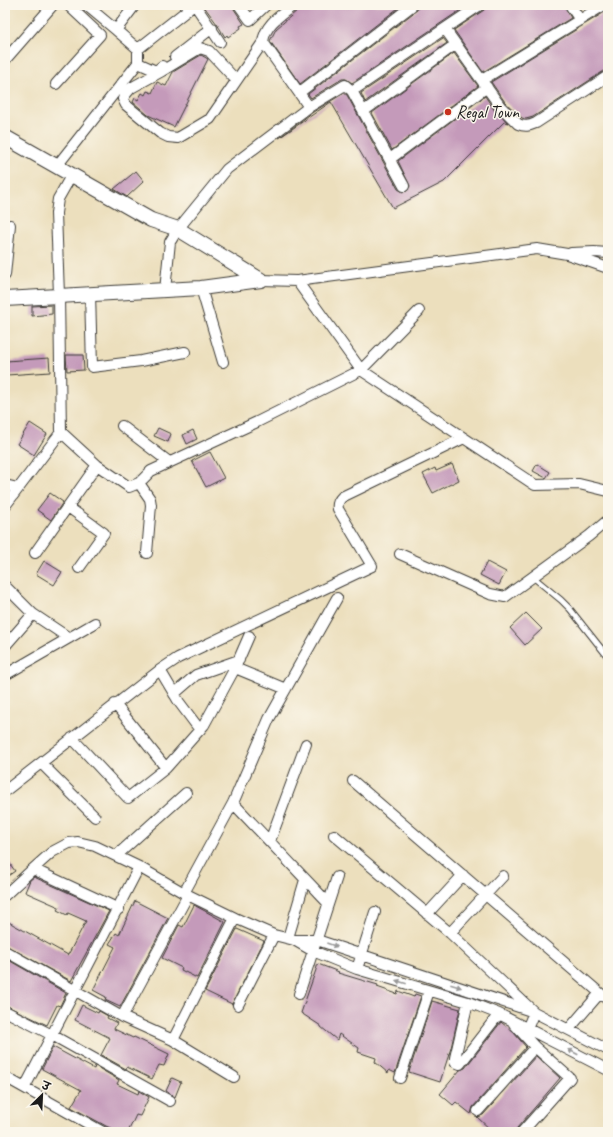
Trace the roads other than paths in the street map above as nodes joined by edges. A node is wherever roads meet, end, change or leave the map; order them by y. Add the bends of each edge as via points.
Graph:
1 (53, 5) edge
2 (68, 5) edge
3 (86, 5) edge
4 (135, 5) edge
5 (181, 5) edge
6 (195, 5) edge
7 (239, 5) edge
8 (266, 5) edge
9 (294, 5) edge
10 (413, 5) edge
11 (480, 5) edge
12 (570, 5) edge
13 (604, 5) edge
14 (580, 20) junction
15 (166, 28) junction
16 (212, 28) junction
17 (445, 29) junction
18 (116, 30) junction
19 (220, 42) dead end
20 (263, 42) junction
21 (456, 44) junction
22 (138, 49) junction
23 (5, 60) edge
24 (138, 63) junction
25 (608, 76) edge
26 (236, 80) junction
27 (56, 84) dead end
28 (484, 84) junction
29 (352, 91) junction
30 (300, 92) junction
31 (309, 107) junction
32 (364, 112) junction
33 (5, 137) edge
34 (390, 159) junction
35 (56, 167) junction
36 (71, 176) junction
37 (404, 186) dead end
38 (10, 225) dead end
39 (178, 229) junction
40 (608, 253) edge
41 (567, 254) junction
42 (608, 268) edge
43 (5, 275) edge
44 (261, 280) junction
45 (297, 281) junction
46 (201, 288) junction
47 (165, 290) junction
48 (90, 294) junction
49 (59, 295) junction
50 (5, 299) edge
51 (419, 312) dead end
52 (185, 352) dead end
53 (223, 362) dead end
54 (360, 370) junction
55 (122, 426) dead end
56 (61, 432) junction
57 (464, 438) junction
58 (169, 462) junction
59 (97, 465) junction
60 (139, 483) junction
61 (5, 486) edge
62 (18, 488) junction
63 (608, 491) edge
64 (5, 506) edge
65 (68, 507) junction
66 (608, 520) edge
67 (35, 553) dead end
68 (146, 553) dead end
69 (400, 554) dead end
70 (79, 568) dead end
71 (533, 577) junction
72 (5, 586) edge
73 (336, 598) dead end
74 (33, 614) junction
75 (94, 623) dead end
76 (250, 636) dead end
77 (68, 638) junction
78 (5, 646) edge
79 (608, 657) edge
80 (237, 664) junction
81 (160, 670) junction
82 (5, 676) edge
83 (286, 688) junction
84 (174, 694) junction
85 (115, 704) junction
86 (200, 730) junction
87 (72, 738) junction
88 (306, 744) dead end
89 (40, 763) junction
90 (166, 768) junction
91 (353, 781) dead end
92 (5, 791) edge
93 (186, 793) dead end
94 (233, 803) junction
95 (95, 817) dead end
96 (334, 835) dead end
97 (270, 841) junction
98 (116, 856) junction
99 (139, 867) junction
100 (33, 868) junction
101 (462, 875) junction
102 (503, 876) dead end
103 (337, 877) dead end
104 (305, 880) junction
105 (186, 894) junction
106 (5, 895) edge
107 (486, 895) junction
108 (328, 903) junction
109 (119, 909) junction
110 (375, 912) dead end
111 (427, 914) junction
112 (235, 918) junction
113 (450, 934) junction
114 (274, 935) junction
115 (291, 939) junction
116 (317, 940) junction
117 (5, 951) edge
118 (313, 951) junction
119 (362, 955) junction
120 (357, 969) junction
121 (425, 975) junction
122 (425, 990) junction
123 (75, 991) junction
124 (600, 993) junction
125 (299, 994) dead end
126 (608, 1000) edge
127 (468, 1002) junction
128 (238, 1005) dead end
129 (5, 1011) edge
130 (534, 1012) junction
131 (499, 1014) junction
132 (122, 1017) junction
133 (510, 1020) junction
134 (527, 1029) junction
135 (569, 1029) junction
136 (52, 1035) junction
137 (173, 1040) junction
138 (535, 1047) junction
139 (608, 1050) edge
140 (608, 1070) edge
141 (5, 1077) edge
142 (234, 1077) dead end
143 (400, 1078) dead end
144 (25, 1087) junction
145 (170, 1101) dead end
146 (478, 1111) dead end
147 (103, 1132) edge
148 (522, 1132) edge

1 - 23 street
2 - 27 street via 100,35
3 - 18 street
4 - 18 street
5 - 15 street
6 - 15 street
6 - 16 street
7 - 8 street via 250,20
9 - 20 street via 272,22 264,33
10 - 30 street
11 - 17 street
12 - 14 street
13 - 14 street
14 - 28 street
15 - 22 street
16 - 19 street
16 - 24 street via 156,71
17 - 21 street
17 - 29 street
18 - 22 street
20 - 26 street
20 - 30 street
21 - 28 street
21 - 32 street
22 - 24 street
24 - 35 street
25 - 28 street via 526,127 518,124 500,106
26 - 26 street via 209,51 200,48 131,88 123,99 126,106 160,133 178,138 210,118
28 - 34 street
29 - 31 street via 345,85
29 - 32 street
30 - 31 street
31 - 39 street via 227,169
32 - 34 street
33 - 35 street
34 - 37 street
35 - 36 street
36 - 39 street via 151,220
36 - 49 street via 56,206
38 - 43 street
39 - 44 street
39 - 47 street via 170,242
40 - 41 street
41 - 42 street
41 - 45 street via 537,249
44 - 45 street
44 - 46 street
45 - 54 street
46 - 47 street
46 - 53 street
47 - 48 street
48 - 49 street
48 - 52 street via 92,367
49 - 50 street
49 - 56 street
51 - 54 street
54 - 57 street
54 - 58 street via 257,422
55 - 58 street
56 - 59 street
56 - 62 street
57 - 63 street via 535,485 578,484
57 - 81 street via 339,500 338,509 372,566 178,658
58 - 60 street via 151,470
59 - 60 street via 129,487
59 - 65 street
60 - 68 street via 151,505
61 - 62 street
62 - 64 street
65 - 67 street
65 - 70 street via 104,533
66 - 71 street
69 - 71 street via 498,596 505,597
71 - 79 lane via 570,609
72 - 74 street
73 - 83 street
74 - 77 street
74 - 78 street
75 - 77 street
76 - 80 street
77 - 82 street
80 - 83 street
80 - 84 street via 196,676
80 - 86 street
81 - 84 street
81 - 85 street
83 - 94 street via 269,719
84 - 86 street
85 - 87 street
85 - 90 street
86 - 90 street
87 - 89 street
87 - 90 street via 128,798
88 - 97 street
89 - 92 street
89 - 95 street
91 - 101 street
93 - 98 street
94 - 97 street
94 - 105 street
96 - 111 street
97 - 104 street
98 - 99 street
98 - 100 street via 95,846 78,842 69,843 52,852
99 - 105 street
99 - 109 street
100 - 106 street
100 - 109 street
101 - 107 street
101 - 111 street
102 - 107 street
103 - 108 street
104 - 108 street
104 - 115 street
105 - 112 street
105 - 132 street
107 - 113 street
107 - 124 street
108 - 116 street
109 - 123 street
110 - 119 street
111 - 113 street
112 - 114 street
112 - 137 street
113 - 130 street
114 - 115 street
114 - 128 street
115 - 116 street
115 - 118 street
116 - 118 street
116 -> 119 street
117 - 123 street
118 - 120 street
118 - 125 street
119 - 120 street
119 - 121 street
122 -> 120 street
121 - 122 street
121 -> 130 street
122 - 127 street
122 - 143 street
123 - 132 street
123 - 136 street
124 - 126 street
124 - 135 street
127 - 131 street
127 - 131 street via 455,1058 457,1064 460,1064
129 - 136 street
130 - 134 street
130 - 135 street
131 - 133 street
132 - 137 street
133 - 134 street
133 - 138 street
140 -> 134 street
135 - 139 street
136 - 144 street
136 - 145 street
137 - 142 street
138 - 146 street
138 - 148 street via 570,1078
141 - 144 street
144 - 147 street

